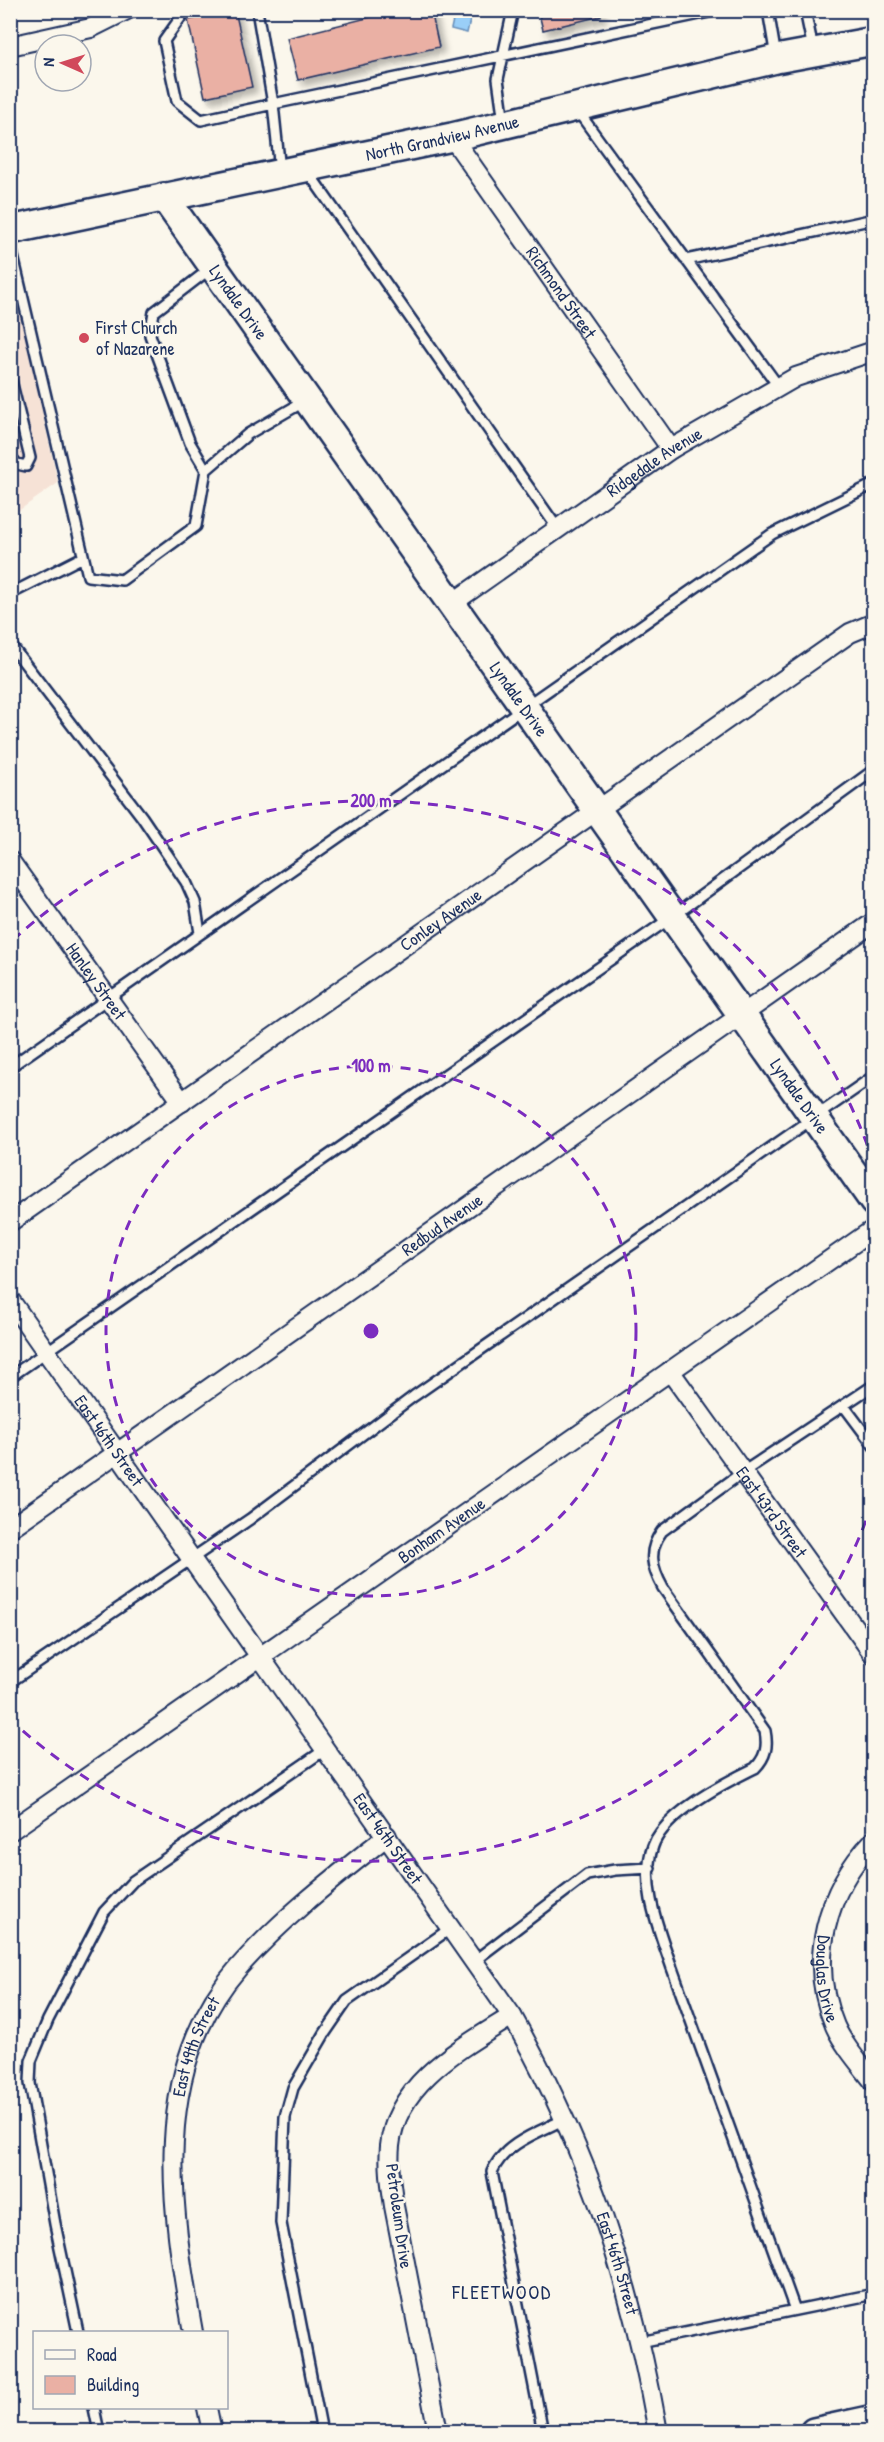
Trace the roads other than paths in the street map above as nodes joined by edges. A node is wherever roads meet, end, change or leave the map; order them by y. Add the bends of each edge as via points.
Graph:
1 (127, 10) edge
2 (186, 10) edge
3 (257, 10) edge
4 (513, 10) edge
5 (719, 10) edge
6 (768, 10) edge
7 (805, 10) edge
8 (873, 41) edge
9 (10, 46) edge
10 (814, 52) junction
11 (503, 55) junction
12 (776, 59) junction
13 (273, 104) junction
14 (574, 107) junction
15 (505, 124) junction
16 (452, 137) junction
17 (293, 170) junction
18 (164, 197) junction
19 (873, 219) edge
20 (10, 230) edge
21 (10, 243) edge
22 (686, 260) junction
23 (213, 267) junction
24 (873, 351) edge
25 (10, 376) edge
26 (779, 387) junction
27 (307, 400) junction
28 (671, 449) junction
29 (10, 456) edge
30 (206, 470) junction
31 (873, 484) edge
32 (558, 529) junction
33 (83, 557) junction
34 (10, 594) edge
35 (451, 604) junction
36 (873, 623) edge
37 (10, 644) edge
38 (525, 709) junction
39 (873, 770) edge
40 (598, 812) junction
41 (10, 861) edge
42 (672, 917) junction
43 (873, 922) edge
44 (200, 933) junction
45 (108, 997) junction
46 (741, 1014) junction
47 (10, 1067) edge
48 (873, 1076) edge
49 (182, 1102) junction
50 (814, 1118) junction
51 (873, 1202) edge
52 (10, 1222) edge
53 (873, 1229) edge
54 (10, 1300) edge
55 (46, 1351) junction
56 (670, 1371) junction
57 (10, 1377) edge
58 (873, 1385) edge
59 (844, 1406) junction
60 (873, 1446) edge
61 (118, 1452) junction
62 (743, 1472) junction
63 (10, 1528) edge
64 (192, 1558) junction
65 (873, 1655) edge
66 (261, 1657) junction
67 (10, 1682) edge
68 (326, 1749) junction
69 (10, 1831) edge
70 (387, 1836) junction
71 (873, 1840) edge
72 (650, 1868) junction
73 (451, 1928) junction
74 (474, 1961) junction
75 (512, 2016) junction
76 (873, 2082) edge
77 (566, 2119) junction
78 (873, 2295) edge
79 (795, 2310) junction
80 (78, 2331) edge
81 (193, 2331) edge
82 (640, 2342) junction
83 (94, 2409) edge
84 (207, 2409) edge
85 (873, 2419) edge
86 (99, 2432) edge
87 (212, 2432) edge
88 (322, 2432) edge
89 (438, 2432) edge
90 (543, 2432) edge
91 (658, 2432) edge
92 (814, 2432) edge

1 - 9 street via 91,28
2 - 13 lane via 164,41 177,101 201,120
3 - 13 lane
4 - 11 lane
5 - 11 lane
6 - 12 lane
7 - 10 lane
8 - 10 street, North Grandview Avenue
10 - 12 street, North Grandview Avenue
11 - 13 lane
11 - 15 lane via 498,79
12 - 14 street, North Grandview Avenue
13 - 17 lane
14 - 15 street, North Grandview Avenue
14 - 22 lane
15 - 16 street, North Grandview Avenue
16 - 17 street, North Grandview Avenue
16 - 28 street, Richmond Street
17 - 18 street, North Grandview Avenue
17 - 32 lane
18 - 20 street, North Grandview Avenue
18 - 23 street, Lyndale Drive
19 - 22 lane
21 - 33 lane
22 - 26 lane
23 - 27 street, Lyndale Drive
23 - 30 lane via 154,312 150,335 190,443
24 - 26 street, Ridgedale Avenue via 796,377
25 - 29 lane via 30,458 26,466 17,465
26 - 28 street, Ridgedale Avenue
27 - 30 lane via 248,434
27 - 35 street, Lyndale Drive
28 - 32 street, Ridgedale Avenue
30 - 33 lane via 196,526 122,580 88,576
31 - 38 lane via 772,534
32 - 35 street, Ridgedale Avenue
33 - 34 lane
35 - 38 street, Lyndale Drive
36 - 40 street, Conley Avenue via 850,633
37 - 44 lane via 142,817 186,882 195,902
38 - 40 street, Lyndale Drive
38 - 44 lane
39 - 42 lane
40 - 42 street, Lyndale Drive
40 - 49 street, Conley Avenue
41 - 45 street, Hanley Street
42 - 46 street, Lyndale Drive
42 - 55 lane
43 - 46 street, Redbud Avenue
44 - 45 lane
45 - 47 lane
45 - 49 street, Hanley Street
46 - 50 street, Lyndale Drive
46 - 61 street, Redbud Avenue
48 - 50 lane
49 - 52 street, Conley Avenue
50 - 51 street, Lyndale Drive
50 - 64 lane via 414,1396
53 - 56 street, Bonham Avenue
54 - 55 street, East 46th Street
55 - 57 lane
55 - 61 street, East 46th Street
56 - 62 street, East 43rd Street
56 - 66 street, Bonham Avenue
58 - 59 lane
59 - 60 lane
59 - 62 lane
61 - 63 street, Redbud Avenue
61 - 64 street, East 46th Street
62 - 65 street, East 43rd Street
62 - 72 lane via 662,1531 654,1544 652,1562 678,1612 765,1731 767,1747 762,1762 755,1768 664,1827 653,1845
64 - 66 street, East 46th Street
64 - 67 lane
66 - 68 street, East 46th Street
66 - 69 street, Bonham Avenue
68 - 70 street, East 46th Street
68 - 80 lane via 133,1881 104,1912 48,2020 31,2061 30,2083
70 - 73 street, East 46th Street
70 - 81 street, East 49th Street via 270,1934 213,2002 196,2034 177,2102 172,2178
71 - 76 street, Douglas Drive via 843,1878 831,1903 821,1958 827,2006 836,2028
72 - 74 lane via 587,1875
72 - 79 lane via 658,1925 672,1968
73 - 74 street, East 46th Street
73 - 88 lane via 347,2001 293,2088 285,2117 281,2223
74 - 75 street, East 46th Street
75 - 77 street, East 46th Street
75 - 89 street, Petroleum Drive via 469,2043 419,2084 394,2125 390,2146 394,2206
77 - 82 street, East 46th Street via 606,2218
77 - 90 lane via 514,2145 499,2157 492,2172
78 - 79 lane
79 - 82 lane
82 - 91 street, East 46th Street
83 - 86 lane
84 - 87 street
85 - 92 street

